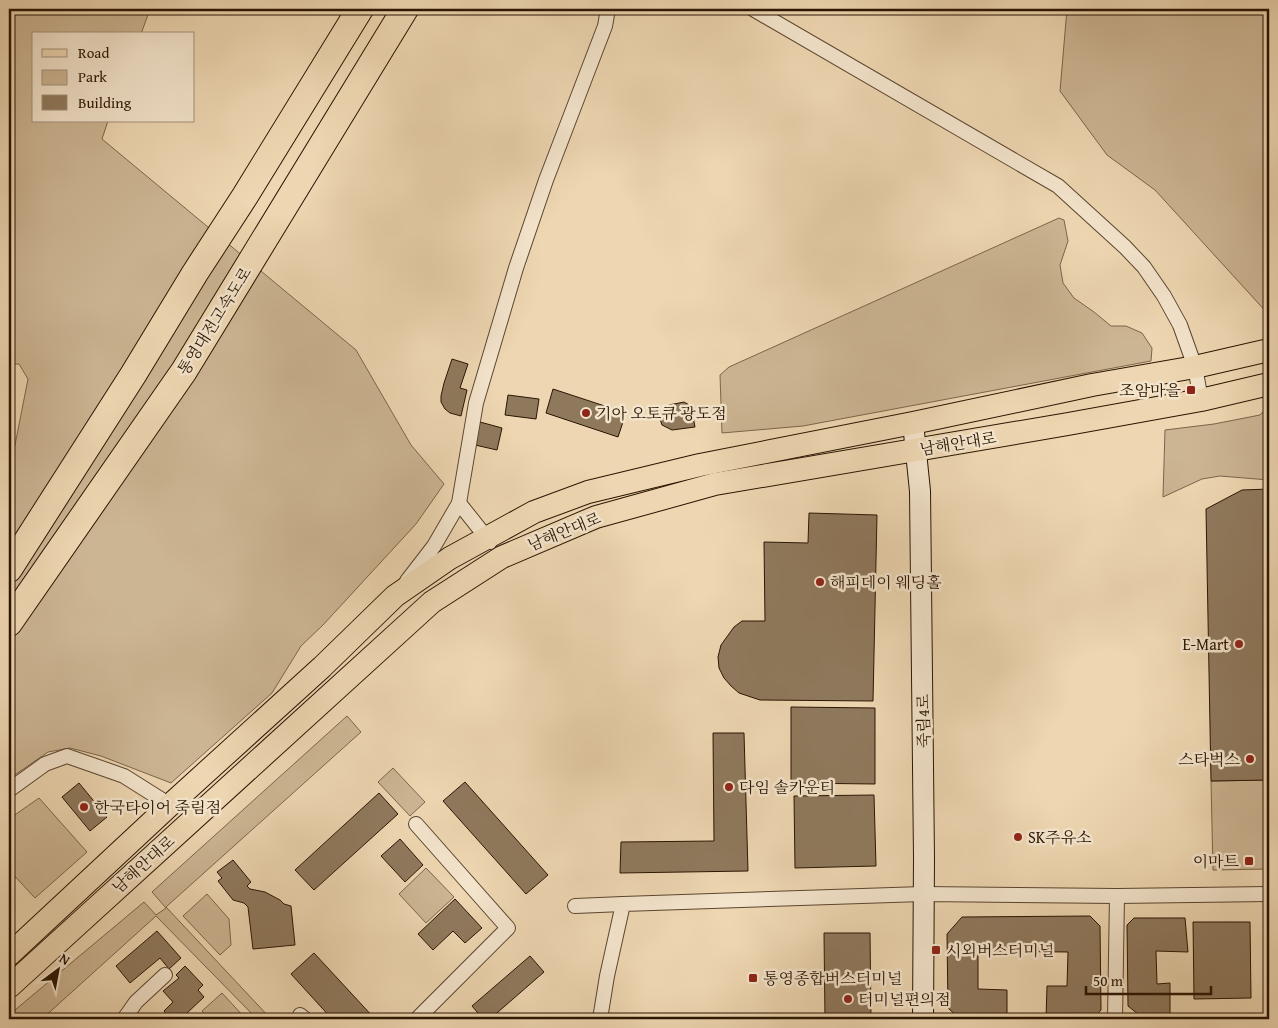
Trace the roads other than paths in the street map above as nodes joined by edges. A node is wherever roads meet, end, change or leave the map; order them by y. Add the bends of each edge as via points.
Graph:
1 (360, 9) edge
2 (405, 9) edge
3 (608, 9) edge
4 (753, 9) edge
5 (1269, 350) edge
6 (1195, 367) junction
7 (1269, 384) edge
8 (1201, 400) junction
9 (913, 423) junction
10 (916, 450) junction
11 (459, 504) junction
12 (486, 538) junction
13 (502, 557) junction
14 (9, 569) edge
15 (395, 596) junction
16 (9, 623) edge
17 (9, 790) edge
18 (170, 805) junction
19 (416, 824) dead end
20 (923, 894) junction
21 (1269, 894) edge
22 (1117, 896) junction
23 (623, 904) junction
24 (575, 906) dead end
25 (9, 955) edge
26 (165, 975) dead end
27 (9, 987) edge
28 (124, 1019) edge
29 (417, 1019) edge
30 (600, 1019) edge
31 (923, 1019) edge
32 (1115, 1019) edge

1 - 14 highway
2 - 16 highway, 통영대전고속도로 via 184,371
3 - 11 street via 605,26 516,268 476,403
4 - 6 street via 1058,186 1144,267 1173,310
5 - 6 main road, 남해안대로
6 - 8 street
6 - 9 main road, 남해안대로
7 - 8 main road, 남해안대로
8 - 10 main road, 남해안대로
9 - 10 street, 죽림4로
9 - 12 main road, 남해안대로 via 700,465 588,492 534,512
10 - 13 main road, 남해안대로 via 715,484 596,517
10 - 20 street, 죽림4로 via 920,491
11 - 12 street
11 - 15 street via 434,546
12 - 13 street
12 - 15 main road, 남해안대로
13 - 27 main road, 남해안대로 via 432,602
15 - 18 main road, 남해안대로
17 - 18 street via 45,764 67,756 124,776
18 - 25 main road, 남해안대로
19 - 29 street via 508,928
20 - 22 street
20 - 23 street
20 - 31 street, 죽림4로
21 - 22 street
22 - 32 street
23 - 24 street
23 - 30 street
26 - 28 street via 136,1002

